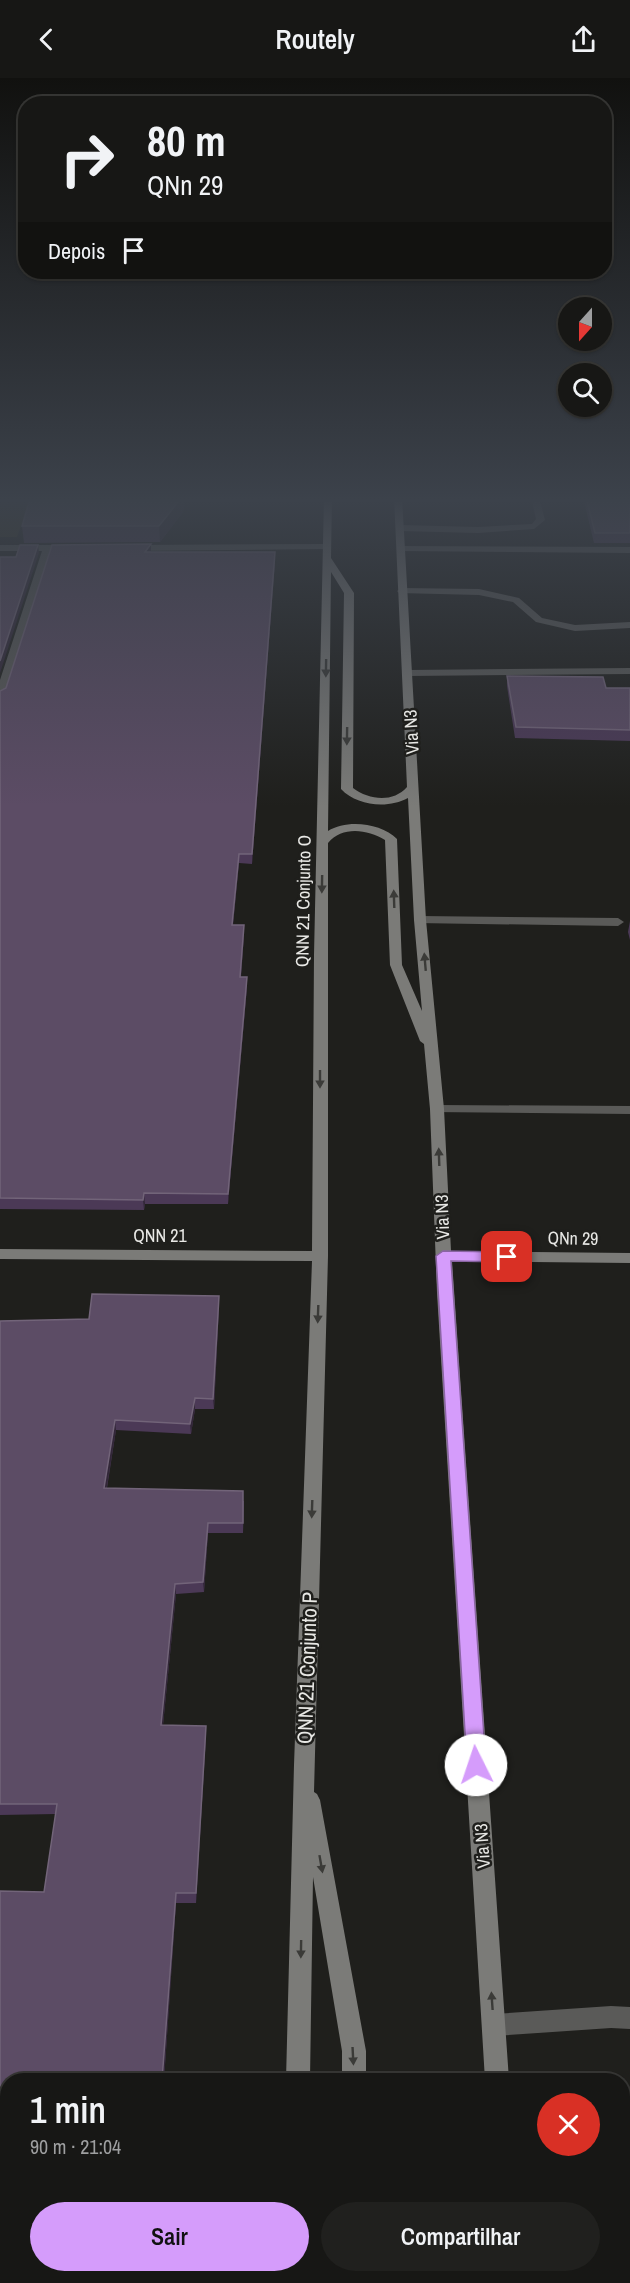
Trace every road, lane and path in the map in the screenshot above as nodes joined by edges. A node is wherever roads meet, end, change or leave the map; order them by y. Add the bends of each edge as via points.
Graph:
1 (31, 600) edge
2 (326, 600) edge
3 (349, 600) edge
4 (403, 600) edge
5 (516, 600) edge
6 (630, 625) edge
7 (630, 671) edge
8 (408, 673) junction
9 (0, 696) edge
10 (414, 786) junction
11 (322, 843) junction
12 (420, 920) junction
13 (618, 922) dead end
14 (433, 1055) junction
15 (437, 1109) junction
16 (630, 1110) edge
17 (0, 1254) edge
18 (320, 1256) junction
19 (443, 1256) junction
20 (630, 1258) edge
21 (304, 1765) junction
22 (630, 2018) edge
23 (494, 2025) junction
24 (298, 2073) edge
25 (354, 2073) edge
26 (497, 2073) edge

1 - 9 street
2 -> 11 main road, QNN 21 Conjunto O
3 -> 10 main road via 347,789 362,798 385,801 405,796
4 - 8 main road, Via N3
5 - 6 street via 539,620 575,628
7 - 8 street
8 - 10 main road, Via N3
10 - 12 main road, Via N3
14 -> 11 main road via 396,965 391,839 374,830 350,828 332,833
11 -> 18 main road, QNN 21 Conjunto O
12 - 13 street
14 -> 12 main road, Via N3
14 - 15 main road, Via N3
15 - 16 street
19 -> 15 main road, Via N3
17 - 18 main road, QNN 21
18 -> 21 main road, QNN 21 Conjunto P
19 - 20 main road, QNn 29
23 -> 19 main road, Via N3
21 -> 24 main road, QNN 21 Conjunto P
21 -> 25 main road via 354,2051
22 - 23 street
23 - 26 main road, Via N3

